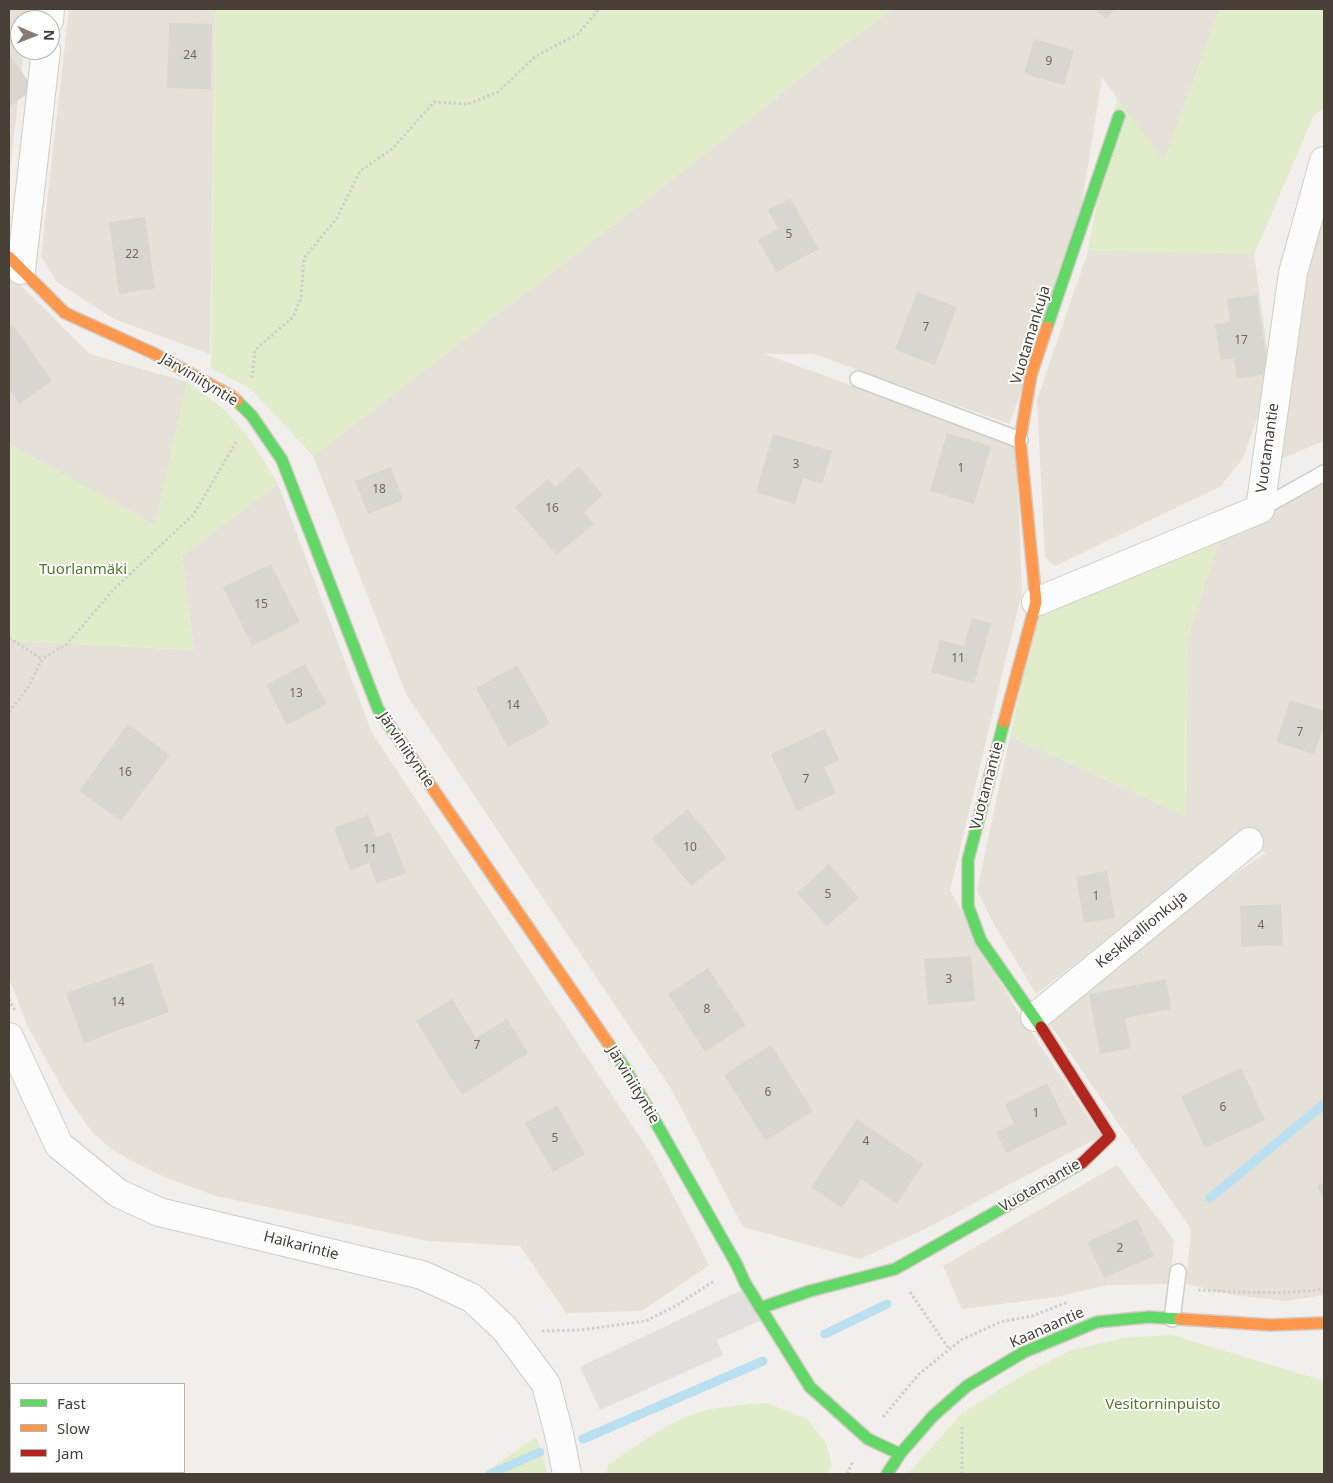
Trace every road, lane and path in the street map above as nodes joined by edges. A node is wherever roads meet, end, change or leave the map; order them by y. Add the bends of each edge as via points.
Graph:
1 (599, 9) edge
2 (45, 60) edge
3 (1119, 116) dead end
4 (1324, 161) edge
5 (15, 264) edge
6 (858, 379) dead end
7 (230, 396) junction
8 (252, 416) junction
9 (1020, 440) junction
10 (1324, 473) edge
11 (1260, 509) junction
12 (1036, 602) junction
13 (9, 638) edge
14 (42, 659) junction
15 (9, 712) edge
16 (1250, 842) dead end
17 (1035, 1017) junction
18 (9, 1037) edge
19 (737, 1266) junction
20 (895, 1269) junction
21 (1178, 1272) dead end
22 (760, 1308) junction
23 (1172, 1319) junction
24 (1324, 1323) edge
25 (538, 1331) dead end
26 (949, 1349) dead end
27 (967, 1386) junction
28 (900, 1454) junction
29 (567, 1474) edge
30 (887, 1474) edge
31 (962, 1474) edge

1 - 7 path via 578,34 536,56 498,92 468,104 434,102 392,149 360,172 338,218 304,258 301,298 293,317 255,350 254,377
2 - 5 street, Järviniityntie
3 - 9 street, Vuotamankuja via 1031,375
4 - 11 street, Vuotamantie via 1292,272
5 - 7 street, Järviniityntie via 65,313 153,353
6 - 9 lane
7 - 8 street, Järviniityntie
8 - 14 path via 194,514 114,589 68,644
8 - 19 street, Järviniityntie via 282,460 378,709 626,1070
9 - 12 street, Vuotamankuja
10 - 11 lane
11 - 12 street, Vuotamantie
12 - 17 street, Vuotamantie via 968,860 968,906 981,940
13 - 14 path
14 - 15 path via 29,686
16 - 17 street, Keskikallionkuja
17 - 20 street, Vuotamantie via 1110,1136 1083,1162
18 - 29 street, Haikarintie via 59,1145 118,1193 159,1212 422,1275 472,1298 505,1330 546,1384
19 - 22 street, Järviniityntie
19 - 25 path via 646,1321 580,1330
20 - 22 street, Vuotamantie
20 - 26 path
21 - 23 lane
22 - 28 street, Järviniityntie via 810,1387 868,1438
23 - 24 street, Kaanaantie via 1270,1325
23 - 27 street, Kaanaantie via 1149,1317 1097,1322 1024,1352
27 - 28 street, Kaanaantie via 933,1416
27 - 31 path via 962,1413
28 - 30 street, Kaanaantie

